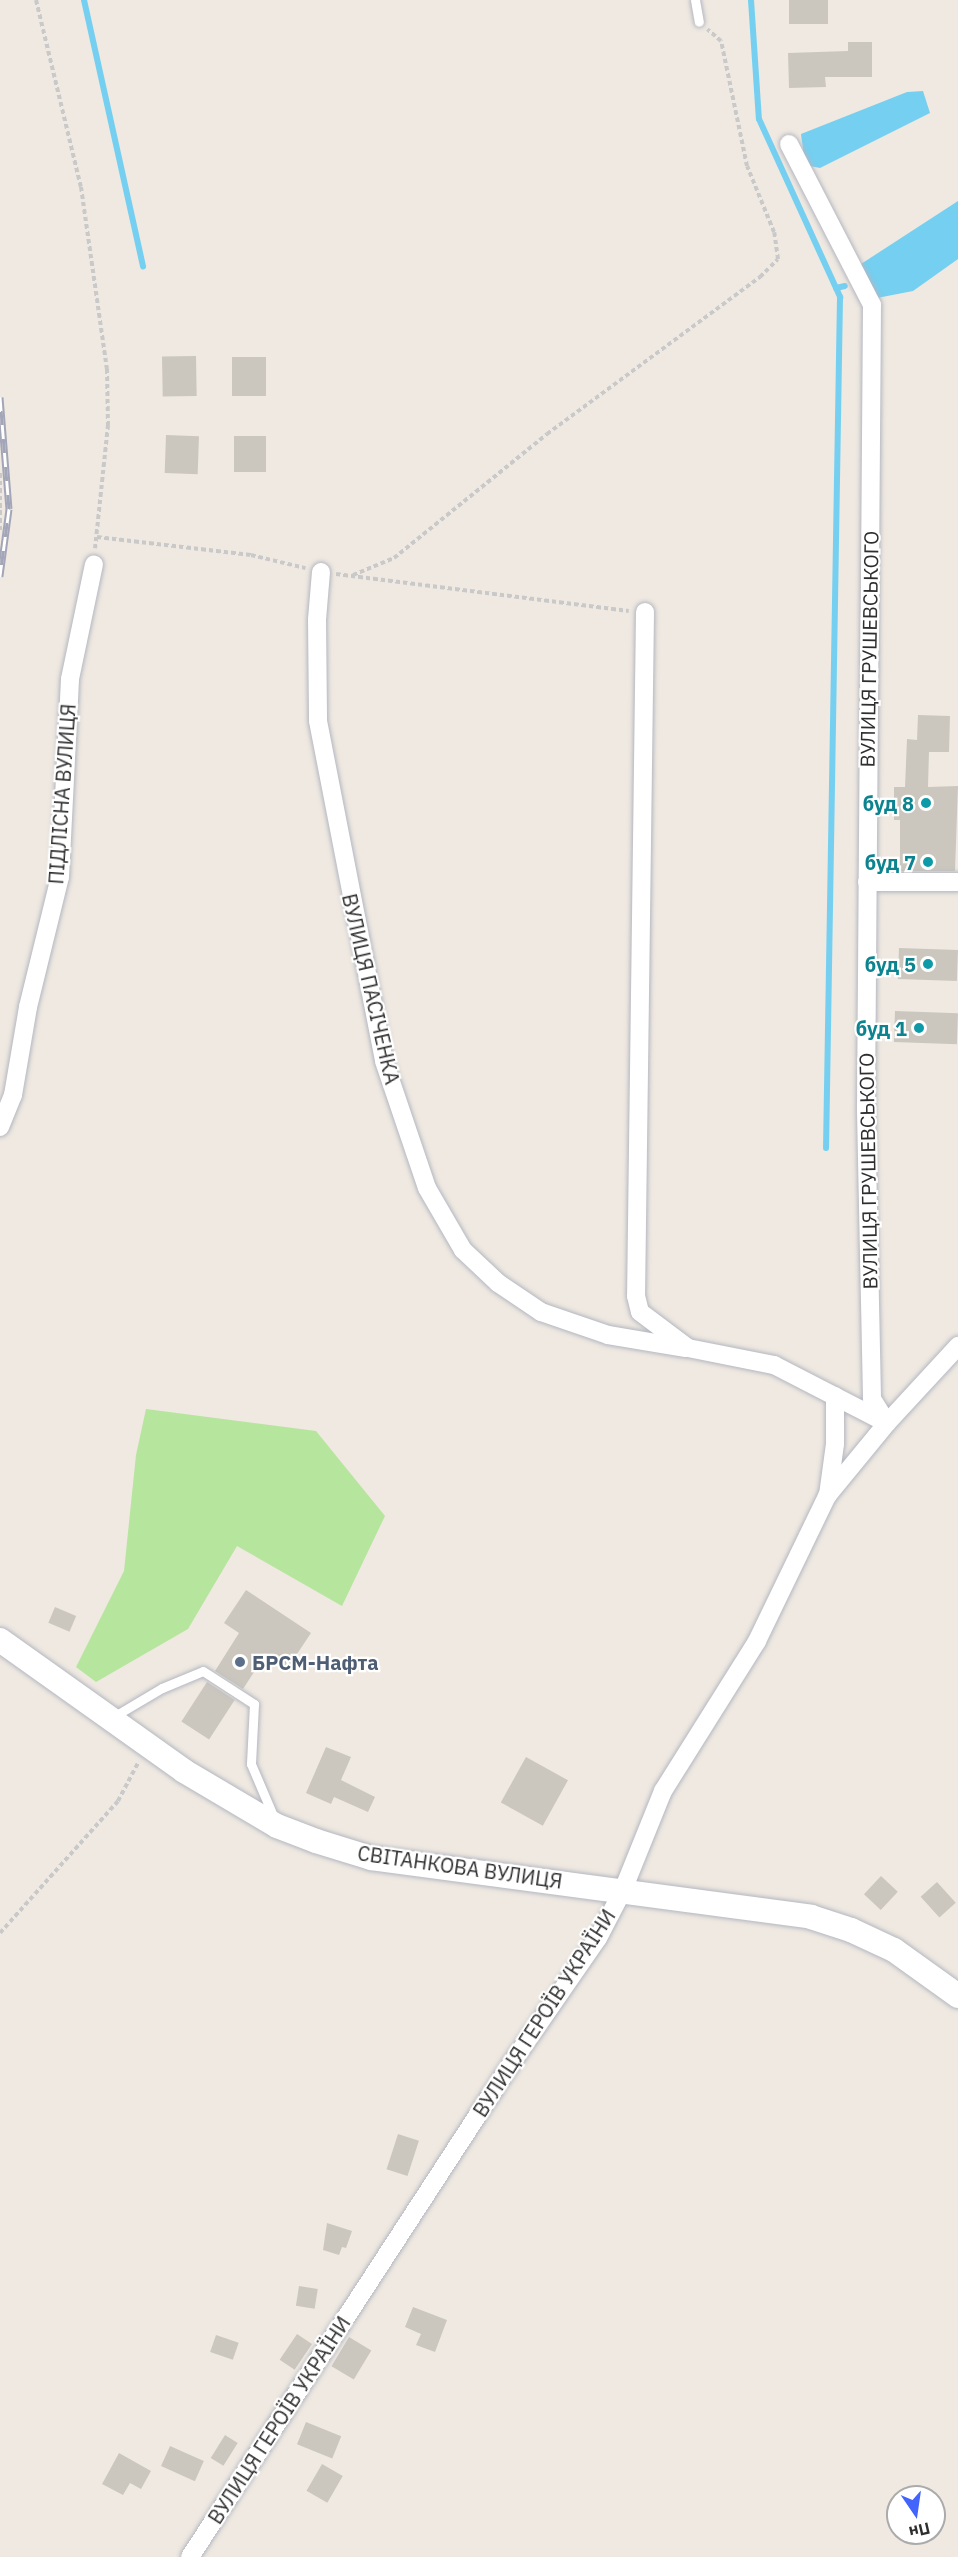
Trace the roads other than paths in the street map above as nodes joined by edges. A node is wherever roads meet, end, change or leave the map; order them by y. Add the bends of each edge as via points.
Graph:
1 (695, 0) edge
2 (699, 22) road end
3 (789, 144) dead end
4 (94, 564) road end
5 (321, 572) road end
6 (645, 612) road end
7 (867, 882) junction
8 (958, 882) edge
9 (0, 1127) edge
10 (958, 1346) edge
11 (688, 1348) junction
12 (835, 1396) junction
13 (886, 1423) junction
14 (827, 1496) junction
15 (0, 1640) edge
16 (109, 1719) junction
17 (277, 1826) junction
18 (623, 1890) junction
19 (958, 1996) edge
20 (190, 2557) edge

1 - 2 lane
3 - 7 street, ВУЛИЦЯ ГРУШЕВСЬКОГО via 873,305
4 - 9 street, ПІДЛІСНА ВУЛИЦЯ via 70,679 60,877 28,1007 13,1095
5 - 11 street, ВУЛИЦЯ ПАСІЧЕНКА via 317,620 318,721 384,1061 427,1188 463,1250 498,1283 541,1311 608,1335
6 - 11 street, ВУЛИЦЯ ПАСІЧЕНКА via 636,1296 640,1312
7 - 8 street
7 - 13 street, ВУЛИЦЯ ГРУШЕВСЬКОГО via 866,1112 872,1399
10 - 13 street, ВУЛИЦЯ ГЕРОЇВ УКРАЇНИ
11 - 12 street, ВУЛИЦЯ ПАСІЧЕНКА via 774,1365
12 - 13 street, ВУЛИЦЯ ПАСІЧЕНКА
12 - 14 street via 835,1444
13 - 14 street, ВУЛИЦЯ ГЕРОЇВ УКРАЇНИ
14 - 18 street, ВУЛИЦЯ ГЕРОЇВ УКРАЇНИ via 757,1641 663,1791
15 - 16 main road, СВІТАНКОВА ВУЛИЦЯ
16 - 17 main road, СВІТАНКОВА ВУЛИЦЯ via 184,1772
16 - 17 lane via 162,1688 203,1671 254,1704 251,1764
17 - 18 main road, СВІТАНКОВА ВУЛИЦЯ via 371,1858
18 - 19 main road, СВІТАНКОВА ВУЛИЦЯ via 811,1917 894,1950
18 - 20 street, ВУЛИЦЯ ГЕРОЇВ УКРАЇНИ via 598,1938 511,2064

